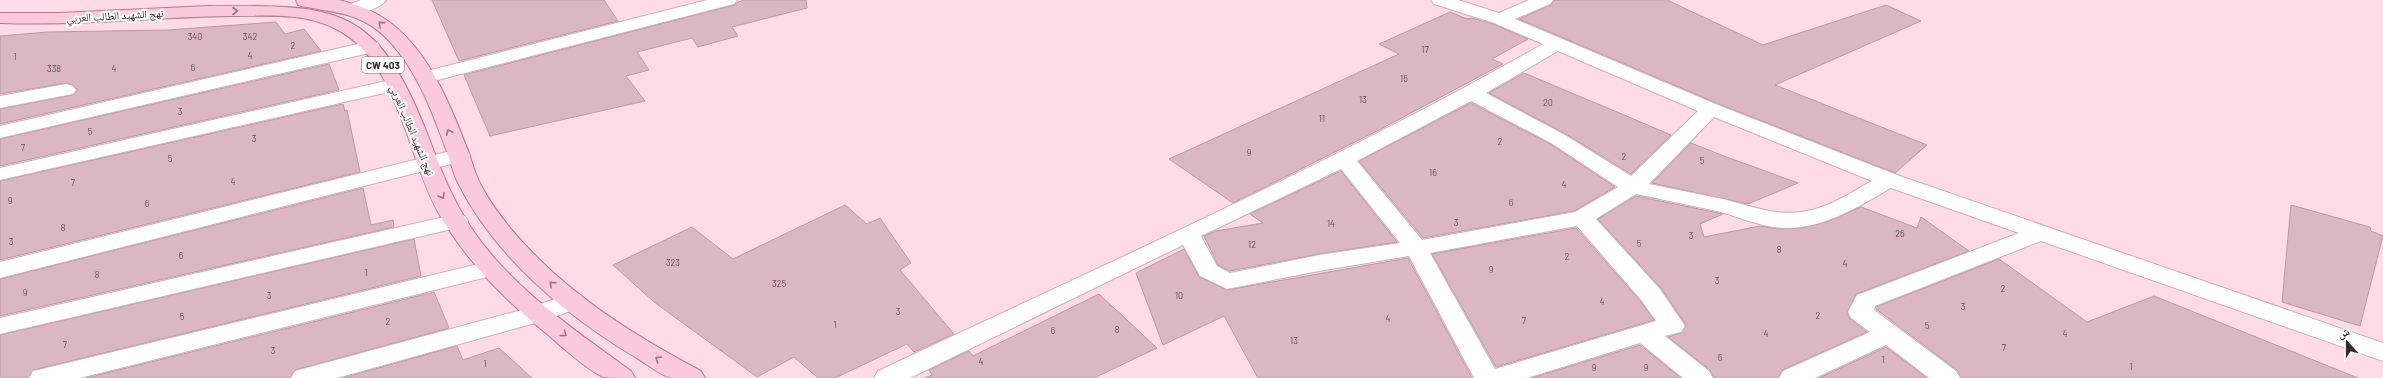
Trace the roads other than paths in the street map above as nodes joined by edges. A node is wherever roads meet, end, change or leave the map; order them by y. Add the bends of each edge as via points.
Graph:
1 (210, 0) edge
2 (286, 0) edge
3 (377, 0) edge
4 (728, 0) edge
5 (1440, 0) edge
6 (1544, 0) edge
7 (0, 8) edge
8 (154, 8) junction
9 (354, 9) junction
10 (0, 18) edge
11 (1500, 19) junction
12 (1556, 44) junction
13 (371, 47) junction
14 (426, 77) junction
15 (395, 85) junction
16 (66, 90) dead end
17 (1471, 93) junction
18 (0, 102) edge
19 (1711, 109) junction
20 (0, 132) edge
21 (459, 155) junction
22 (1344, 159) junction
23 (428, 164) junction
24 (0, 174) edge
25 (1889, 180) junction
26 (1633, 187) junction
27 (1582, 218) junction
28 (457, 221) junction
29 (1188, 233) junction
30 (2037, 234) junction
31 (1416, 248) junction
32 (491, 269) junction
33 (0, 270) edge
34 (572, 301) junction
35 (536, 314) junction
36 (0, 326) edge
37 (1646, 334) junction
38 (1888, 334) junction
39 (2383, 352) edge
40 (42, 378) edge
41 (304, 378) edge
42 (622, 378) edge
43 (692, 378) edge
44 (887, 378) edge
45 (1488, 378) edge
46 (1496, 378) edge
47 (1700, 378) edge
48 (1792, 378) edge
49 (1947, 378) edge

1 - 8 main road, نهج الشهيد الطالب العربي / CW 403
2 - 9 main road, CW 403 via 316,1
3 - 9 street
4 - 14 street
5 - 11 street
6 - 11 street
7 - 8 main road, نهج الشهيد الطالب العربي / CW 403
8 - 10 main road, نهج الشهيد الطالب العربي / CW 403 via 56,18
8 -> 13 main road, نهج الشهيد الطالب العربي / CW 403 via 310,14 345,26
14 -> 9 main road, CW 403 via 396,38 378,20
11 - 12 street
12 - 17 street
12 - 19 street
13 - 15 main road, نهج الشهيد الطالب العربي / CW 403
13 - 20 street
21 -> 14 main road, CW 403
15 - 23 main road, نهج الشهيد الطالب العربي / CW 403
15 - 24 street
16 - 18 street
17 - 22 street
17 - 26 street via 1558,139
19 - 25 street
19 - 26 street
21 - 23 street
34 -> 21 main road, CW 403 via 524,259 502,232 469,183
22 - 29 street
22 - 31 street
23 -> 28 main road, نهج الشهيد الطالب العربي / CW 403 via 438,190
23 - 33 street
25 - 26 street via 1838,209 1818,216 1788,221 1761,218 1723,206
25 - 30 street
26 - 27 street
27 - 31 street
27 - 37 street via 1650,295 1672,326 1657,328
28 - 32 main road, نهج الشهيد الطالب العربي / CW 403 via 470,243
28 - 36 street
29 - 31 street via 1208,271 1227,281 1318,263
29 - 44 street
30 - 38 street via 1866,301 1860,312
30 - 39 street
31 - 45 street
32 - 35 main road, نهج الشهيد الطالب العربي / CW 403
32 - 40 street
34 - 35 street
43 -> 34 main road, CW 403 via 660,361
35 - 41 street
35 -> 42 main road, نهج الشهيد الطالب العربي / CW 403
37 - 46 street
37 - 47 street
38 - 48 street
38 - 49 street

